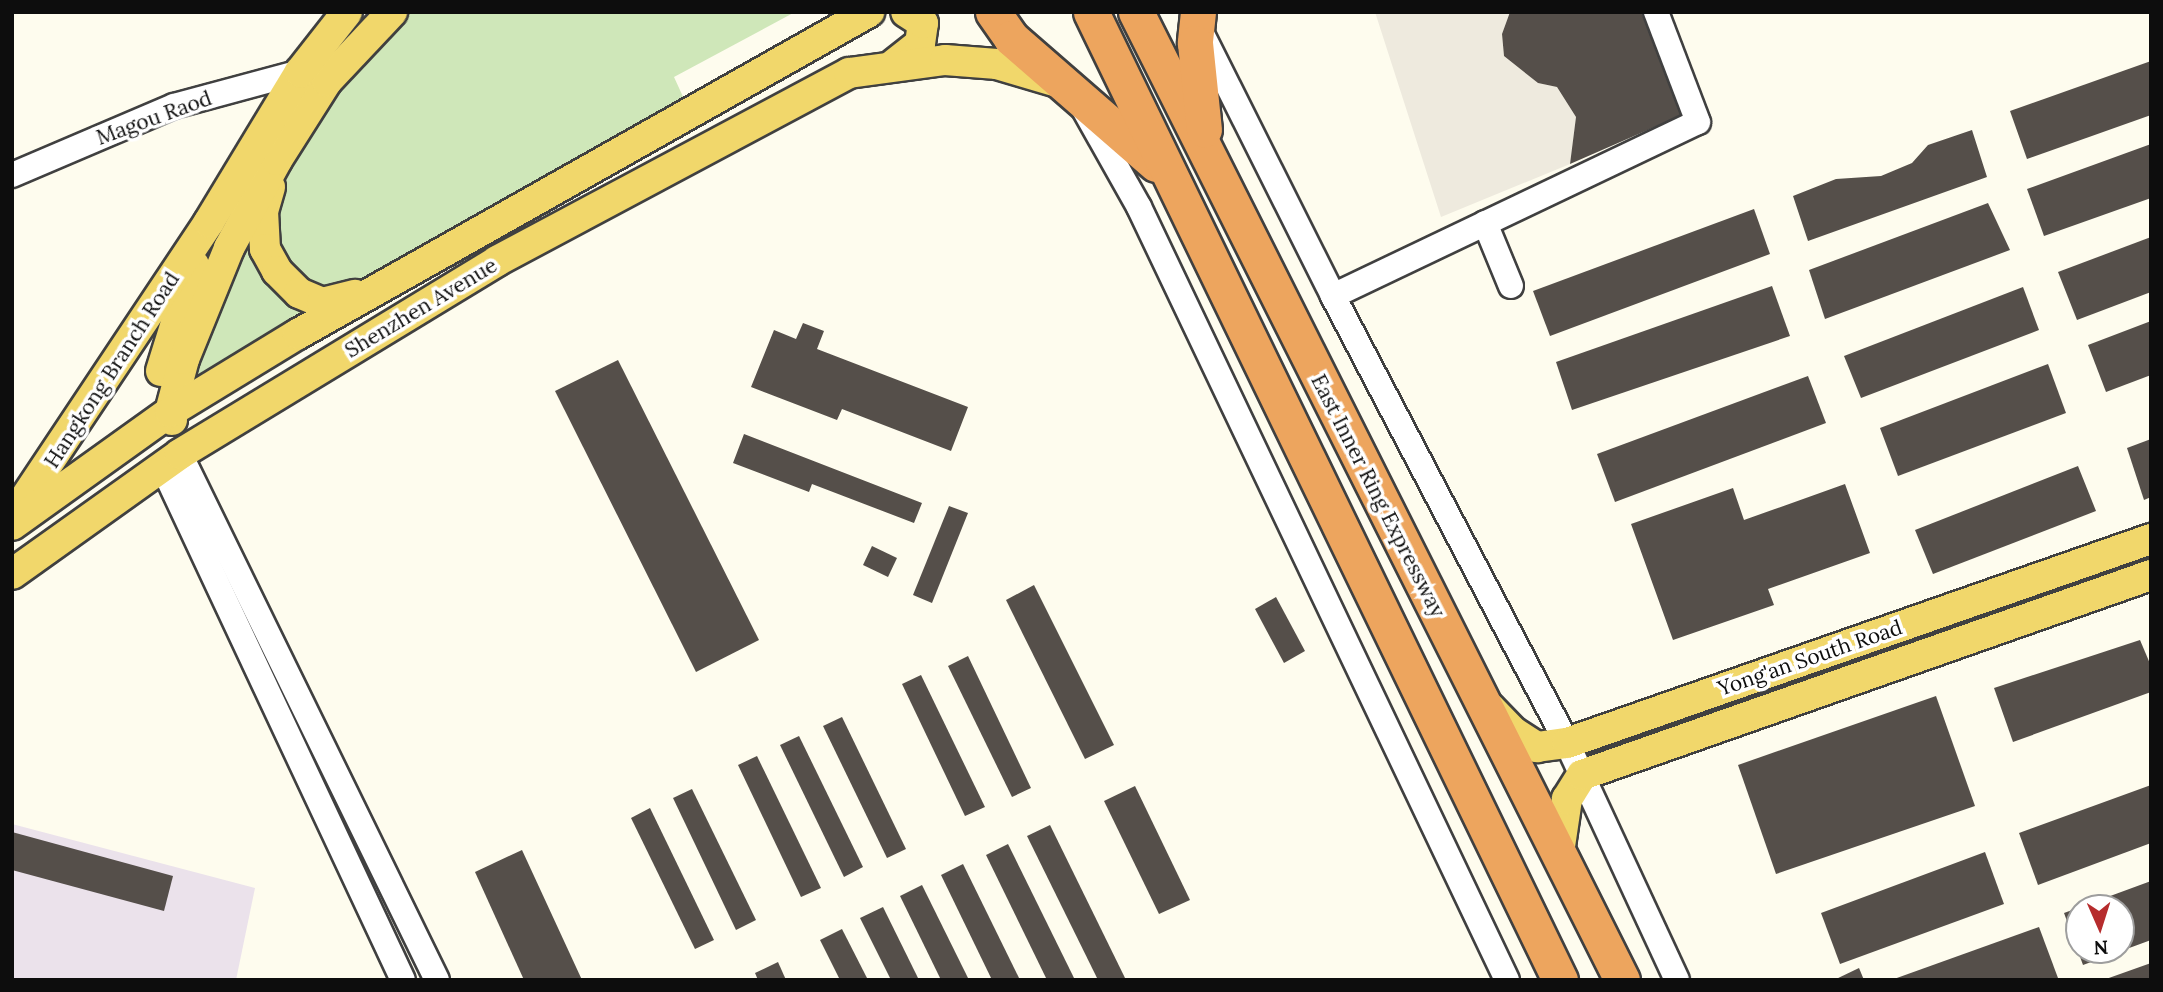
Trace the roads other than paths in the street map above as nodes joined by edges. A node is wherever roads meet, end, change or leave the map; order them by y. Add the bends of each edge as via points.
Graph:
1 (346, 12) edge
2 (392, 12) edge
3 (869, 12) edge
4 (906, 12) edge
5 (993, 12) edge
6 (1091, 12) edge
7 (1136, 12) edge
8 (1656, 12) edge
9 (1197, 18) edge
10 (894, 64) junction
11 (300, 72) junction
12 (1071, 86) junction
13 (1206, 158) junction
14 (277, 160) junction
15 (1166, 173) junction
16 (12, 175) edge
17 (209, 222) junction
18 (1485, 223) junction
19 (1511, 286) dead end
20 (379, 289) junction
21 (1333, 296) junction
22 (161, 419) junction
23 (172, 461) junction
24 (12, 517) edge
25 (12, 525) edge
26 (2151, 539) edge
27 (12, 574) edge
28 (2151, 575) edge
29 (1481, 699) junction
30 (1567, 743) junction
31 (1582, 775) junction
32 (1559, 853) junction
33 (402, 980) edge
34 (437, 980) edge
35 (1507, 980) edge
36 (1560, 980) edge
37 (1622, 980) edge
38 (1676, 980) edge

1 - 11 main road, Hangkong Branch Road
2 - 14 main road, Hangkong Branch Road via 327,81
3 - 20 main road, Shenzhen Avenue
4 - 10 main road via 923,23 920,44
5 - 12 highway via 1010,38
6 - 15 highway
7 - 13 highway, East Inner Ring Expressway
8 - 18 street via 1698,122
9 - 13 highway
9 - 21 street
10 - 12 main road, Shenzhen Avenue via 945,60 997,64
10 - 23 main road, Shenzhen Avenue via 849,73 497,261
11 - 16 street, Magou Raod via 174,106
11 - 17 main road, Hangkong Branch Road
12 - 15 highway
12 - 35 street via 1139,207
13 - 29 highway, East Inner Ring Expressway
14 - 20 main road via 263,211 265,249 277,271 299,293 322,303
14 - 22 main road, Hangkong Branch Road via 199,316
15 - 36 highway
17 - 22 main road, Hangkong Branch Road via 169,342
17 - 24 main road, Hangkong Branch Road
18 - 19 street
18 - 21 street
20 - 22 main road, Shenzhen Avenue
21 - 30 street
22 - 23 main road, Hangkong Branch Road
22 - 25 main road, Shenzhen Avenue
23 - 27 main road, Shenzhen Avenue
23 - 33 street
23 - 34 street
26 - 30 main road, Yong'an South Road
28 - 31 main road, Yong'an South Road
29 - 30 main road, Yong'an South Road via 1512,731 1538,747
29 - 32 highway, East Inner Ring Expressway
30 - 31 street
31 - 32 main road via 1567,799
31 - 38 street
32 - 37 highway, East Inner Ring Expressway

